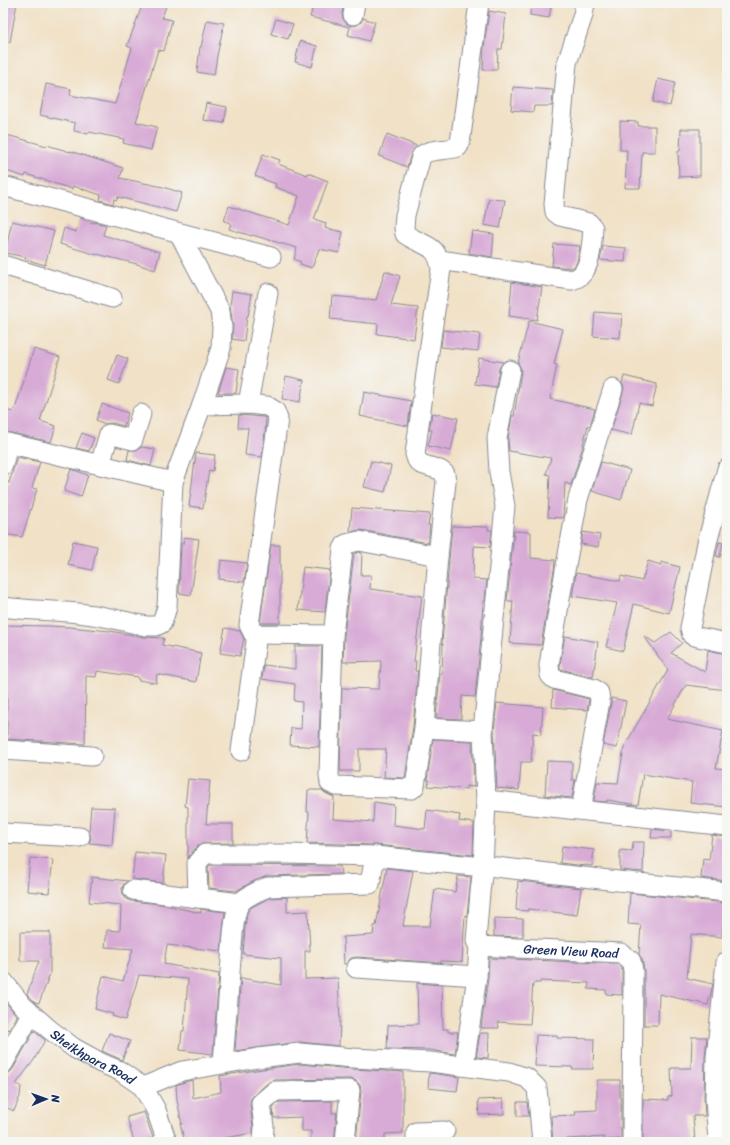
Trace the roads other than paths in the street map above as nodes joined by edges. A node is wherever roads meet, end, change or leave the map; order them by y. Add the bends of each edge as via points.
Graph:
1 (479, 3) edge
2 (585, 3) edge
3 (3, 186) edge
4 (179, 233) junction
5 (271, 257) dead end
6 (440, 260) junction
7 (3, 265) edge
8 (268, 293) dead end
9 (112, 298) dead end
10 (510, 370) dead end
11 (614, 389) dead end
12 (248, 404) junction
13 (202, 405) junction
14 (141, 414) dead end
15 (6, 443) edge
16 (3, 465) edge
17 (100, 465) junction
18 (727, 469) edge
19 (172, 482) junction
20 (438, 556) junction
21 (3, 607) edge
22 (257, 634) junction
23 (333, 635) junction
24 (727, 642) edge
25 (424, 728) junction
26 (483, 731) junction
27 (3, 750) edge
28 (241, 751) dead end
29 (92, 756) dead end
30 (486, 800) junction
31 (581, 810) junction
32 (727, 826) edge
33 (3, 833) edge
34 (80, 837) dead end
35 (375, 856) junction
36 (483, 867) junction
37 (133, 890) dead end
38 (727, 892) edge
39 (198, 898) junction
40 (240, 903) junction
41 (479, 946) junction
42 (726, 962) edge
43 (356, 968) dead end
44 (477, 976) junction
45 (3, 981) edge
46 (31, 1014) junction
47 (223, 1063) junction
48 (3, 1064) edge
49 (464, 1066) junction
50 (143, 1087) junction
51 (445, 1131) dead end
52 (167, 1142) edge
53 (264, 1142) edge
54 (345, 1142) edge
55 (416, 1142) edge
56 (542, 1142) edge
57 (632, 1142) edge
58 (718, 1142) edge

1 - 6 street via 460,143 452,149 423,153 405,215 405,234 427,245
2 - 6 street via 566,63 554,204 555,212 560,216 589,223 594,228 585,271 580,277 572,280
3 - 4 street
4 - 5 street
4 - 13 street via 220,311 221,348
6 - 20 street via 442,269 415,454 421,464 445,474
7 - 9 street
8 - 12 street
10 - 26 street via 496,438 498,472 505,506
11 - 31 street via 578,499 549,665 550,675 554,678 594,689 599,693 600,701
12 - 13 street
12 - 22 street via 267,406 275,411 278,419 249,625
13 - 19 street
14 - 17 street via 133,440 110,434
15 - 16 street
15 - 17 street
17 - 19 street
18 - 24 street via 707,543 690,628 692,635
19 - 21 street via 166,607 162,623 146,626 86,614
20 - 23 street via 360,541 346,544 343,549
20 - 25 street
22 - 23 street
22 - 28 street
23 - 25 street via 330,782 336,786 412,790 415,786
25 - 26 street
26 - 30 street
27 - 29 street
30 - 31 street
30 - 36 street
31 - 32 street
33 - 34 street
35 - 36 street
35 - 39 street via 205,854 198,863
35 - 40 street via 370,884 268,887
36 - 38 street
36 - 41 street via 476,941
37 - 39 street
39 - 40 street
40 - 47 street via 233,934
41 - 44 street
41 - 57 street, Green View Road via 621,953 631,961
42 - 58 street via 714,1098
43 - 44 street
44 - 49 street
45 - 46 street, Sheikhpara Road
46 - 48 street
46 - 50 street, Sheikhpara Road via 74,1048 120,1071
47 - 49 street via 300,1053
47 - 50 street via 182,1071
49 - 56 street via 509,1072 527,1078 537,1088
50 - 52 street, Sheikhpara Road via 156,1110
51 - 55 street via 416,1132
53 - 54 street via 261,1103 275,1091 350,1090

